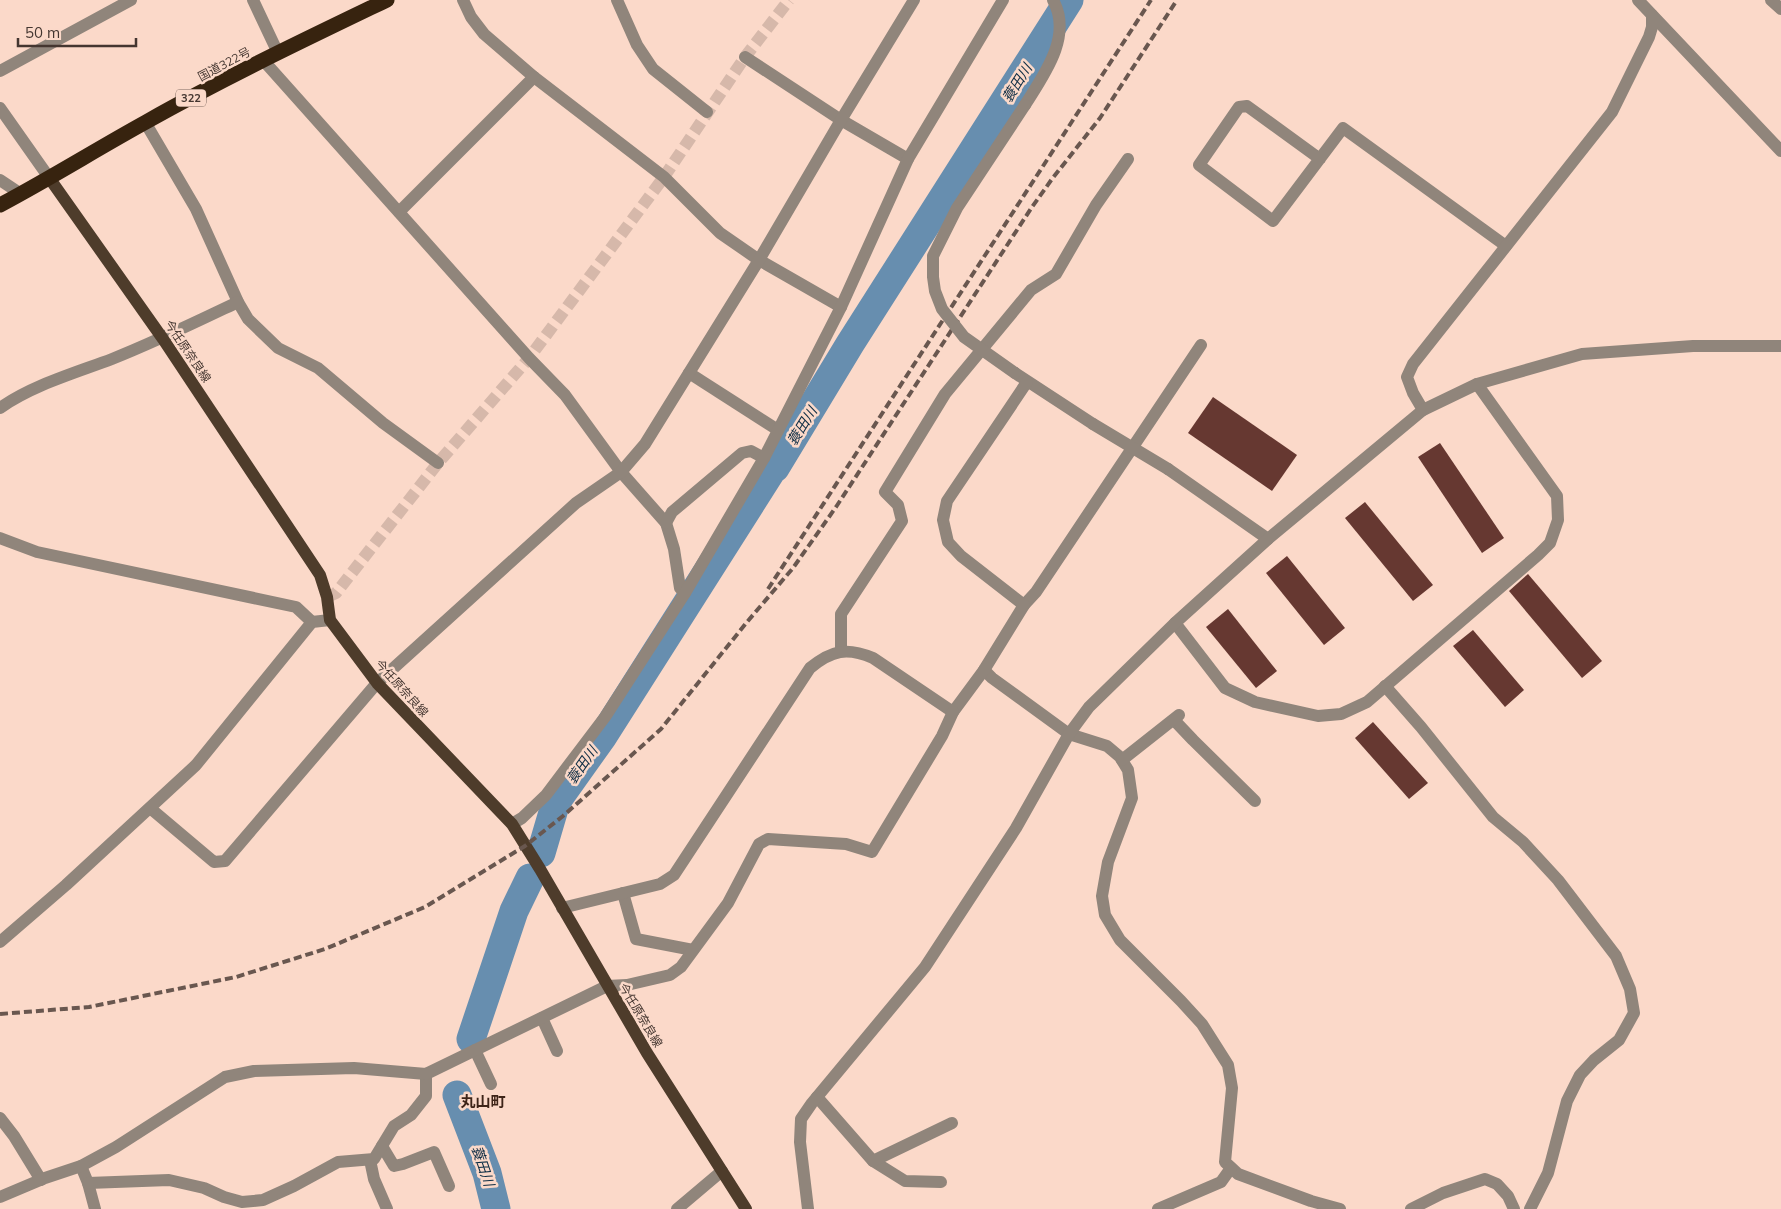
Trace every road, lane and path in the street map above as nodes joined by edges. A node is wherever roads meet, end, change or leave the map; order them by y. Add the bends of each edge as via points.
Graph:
1 (131, 0) edge
2 (253, 0) edge
3 (387, 0) edge
4 (463, 0) edge
5 (617, 0) edge
6 (914, 0) edge
7 (1003, 0) edge
8 (1053, 0) edge
9 (1638, 0) edge
10 (1771, 0) edge
11 (1781, 9) edge
12 (1652, 15) junction
13 (278, 53) junction
14 (745, 57) dead end
15 (263, 60) junction
16 (0, 71) edge
17 (534, 77) junction
18 (0, 108) edge
19 (707, 112) dead end
20 (841, 120) junction
21 (145, 122) junction
22 (1781, 151) edge
23 (1128, 159) dead end
24 (1320, 159) junction
25 (908, 160) junction
26 (50, 178) junction
27 (0, 180) edge
28 (21, 194) junction
29 (0, 205) edge
30 (399, 212) junction
31 (1506, 246) junction
32 (759, 260) junction
33 (238, 302) junction
34 (841, 307) junction
35 (163, 339) junction
36 (1780, 343) edge
37 (1201, 345) dead end
38 (689, 373) junction
39 (1027, 382) junction
40 (1477, 384) junction
41 (0, 408) edge
42 (1424, 410) junction
43 (778, 430) junction
44 (764, 458) junction
45 (438, 464) dead end
46 (620, 472) junction
47 (666, 524) junction
48 (0, 538) edge
49 (1268, 539) junction
50 (685, 593) junction
51 (1024, 605) junction
52 (330, 620) junction
53 (312, 622) junction
54 (1175, 623) junction
55 (840, 651) junction
56 (984, 670) junction
57 (377, 683) junction
58 (1385, 686) junction
59 (953, 712) junction
60 (1069, 734) junction
61 (1122, 760) junction
62 (1255, 801) dead end
63 (150, 808) junction
64 (512, 824) junction
65 (623, 893) junction
66 (562, 908) junction
67 (0, 942) edge
68 (693, 950) junction
69 (607, 986) junction
70 (542, 1018) junction
71 (475, 1050) junction
72 (557, 1051) dead end
73 (426, 1074) junction
74 (491, 1084) dead end
75 (817, 1097) junction
76 (0, 1118) edge
77 (952, 1123) dead end
78 (382, 1146) junction
79 (370, 1160) junction
80 (873, 1161) junction
81 (81, 1166) junction
82 (1231, 1168) junction
83 (722, 1171) junction
84 (41, 1180) junction
85 (941, 1182) dead end
86 (88, 1183) junction
87 (449, 1186) dead end
88 (0, 1197) edge
89 (1316, 1203) junction
90 (95, 1209) edge
91 (387, 1209) edge
92 (677, 1209) edge
93 (746, 1209) edge
94 (808, 1209) edge
95 (1158, 1209) edge
96 (1300, 1209) edge
97 (1340, 1209) edge
98 (1411, 1209) edge
99 (1514, 1209) edge
100 (1530, 1209) edge

1 - 16 street
2 - 13 street
3 - 13 highway, 国道322号 / 322
4 - 17 street via 484,34
5 - 19 street via 637,45 653,69
6 - 20 street
7 - 25 street
8 - 39 street, bridge via 1061,20 1059,38 1045,74 957,208 933,256 932,277 942,309 964,337
9 - 12 street
10 - 11 street
12 - 22 street
12 - 31 street via 1649,38 1612,112
13 - 15 highway, 国道322号 / 322
14 - 20 street
15 - 21 highway, 国道322号 / 322
15 - 30 street
17 - 30 street
17 - 32 street via 664,177 720,233
18 - 26 street
20 - 25 street
20 - 32 street
21 - 26 highway, 国道322号 / 322
21 - 33 street via 196,209
23 - 55 street via 1096,204 1056,274 1031,290 944,394 885,492 898,505 902,521 841,614
24 - 24 street via 1273,221 1198,165 1239,107 1247,106
24 - 31 street via 1343,128
25 - 34 street
26 - 28 highway, 国道322号 / 322
26 - 35 main road, 今任原奈良線
27 - 28 street
28 - 29 highway, 国道322号 / 322
30 - 46 street via 565,395
31 - 42 street via 1413,364 1407,377
32 - 34 street
32 - 38 street
33 - 35 street
33 - 45 street via 248,319 278,348 318,368
34 - 43 street
35 - 41 street via 44,386
35 - 52 main road, 今任原奈良線 via 320,575
36 - 40 street via 1582,354
37 - 51 street via 1036,592
38 - 43 street
38 - 46 street via 645,444
39 - 49 street, bridge via 1168,469
39 - 51 street via 947,500 944,520 948,542 954,549
40 - 42 street
40 - 58 street via 1557,496 1558,520 1550,542 1538,555
42 - 49 street
43 - 44 street
44 - 47 street via 752,451 742,453 672,512
44 - 50 street
46 - 47 street
46 - 57 street via 576,503
47 - 50 street via 680,588
48 - 53 street via 37,552 296,607
49 - 54 street
50 - 64 street via 605,717 546,795
51 - 56 street
52 - 53 street
52 - 57 main road, 今任原奈良線
53 - 63 street via 196,765
54 - 58 street via 1225,688 1255,702 1318,716 1341,714 1367,702
54 - 60 street via 1089,707
55 - 59 street via 859,652 873,658
55 - 65 street via 824,656 810,668 674,875 660,884
56 - 59 street
56 - 60 street
57 - 63 street via 225,860 214,862
57 - 64 main road, 今任原奈良線
58 - 100 street via 1493,817 1523,842 1558,880 1616,956 1630,989 1634,1013 1619,1040 1580,1075 1567,1101 1548,1172
59 - 68 street via 872,852 846,844 768,839 759,844 728,903
60 - 61 street via 1107,746
60 - 75 street via 1016,828 925,968
61 - 62 street via 1178,717
61 - 82 street via 1128,770 1132,798 1108,862 1102,896 1105,915 1120,940 1202,1024 1228,1065 1232,1088 1225,1162
63 - 67 street
64 - 66 main road, 今任原奈良線
65 - 66 street
65 - 68 street via 636,939
66 - 69 main road, 今任原奈良線
68 - 69 street via 681,967 670,975
69 - 70 street
69 - 83 main road, 今任原奈良線
70 - 71 street
70 - 72 street
71 - 73 street
71 - 74 street
73 - 78 street via 426,1096 411,1115 394,1126
73 - 81 street via 354,1068 254,1072 225,1077
75 - 80 street
75 - 94 street via 801,1119 801,1163
76 - 84 street
77 - 80 street
78 - 79 street via 374,1160
78 - 87 street via 394,1166 434,1152
79 - 86 street via 338,1162 263,1200 242,1202 169,1180
79 - 91 street
80 - 85 street via 905,1182
81 - 84 street
81 - 86 street
82 - 89 street via 1238,1174
82 - 95 street via 1221,1182
83 - 92 street
83 - 93 main road, 今任原奈良線
84 - 88 street
86 - 90 street
89 - 96 street
89 - 97 street
98 - 99 street via 1443,1193 1485,1179 1497,1184

